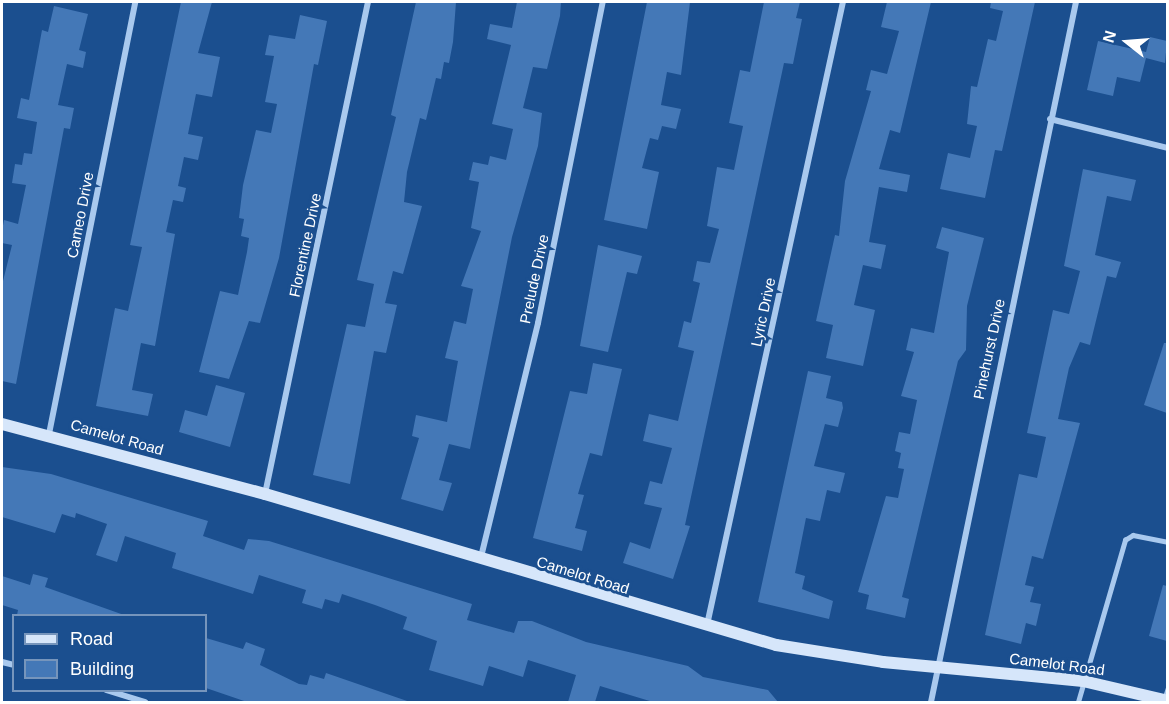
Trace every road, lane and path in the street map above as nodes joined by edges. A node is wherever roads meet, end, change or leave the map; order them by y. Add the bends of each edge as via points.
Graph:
1 (135, 2) edge
2 (368, 2) edge
3 (603, 2) edge
4 (843, 2) edge
5 (1076, 2) edge
6 (1050, 119) junction
7 (1167, 148) edge
8 (2, 424) edge
9 (49, 434) junction
10 (264, 494) junction
11 (1167, 542) edge
12 (481, 560) junction
13 (706, 627) junction
14 (938, 667) junction
15 (1083, 681) junction
16 (112, 692) edge
17 (1166, 696) edge
18 (145, 702) edge
19 (931, 702) edge
20 (1078, 702) edge

1 - 9 street, Cameo Drive
2 - 10 street, Florentine Drive
3 - 12 street, Prelude Drive via 537,323
4 - 13 street, Lyric Drive
5 - 6 street, Pinehurst Drive
6 - 7 street
6 - 14 street, Pinehurst Drive
8 - 9 street, Camelot Road
9 - 10 street, Camelot Road
10 - 12 street, Camelot Road
11 - 15 lane via 1133,535 1125,540
12 - 13 street, Camelot Road
13 - 14 street, Camelot Road via 776,645
14 - 15 street, Camelot Road
14 - 19 street, Pinehurst Drive
15 - 17 street, Camelot Road
15 - 20 lane
16 - 18 street

